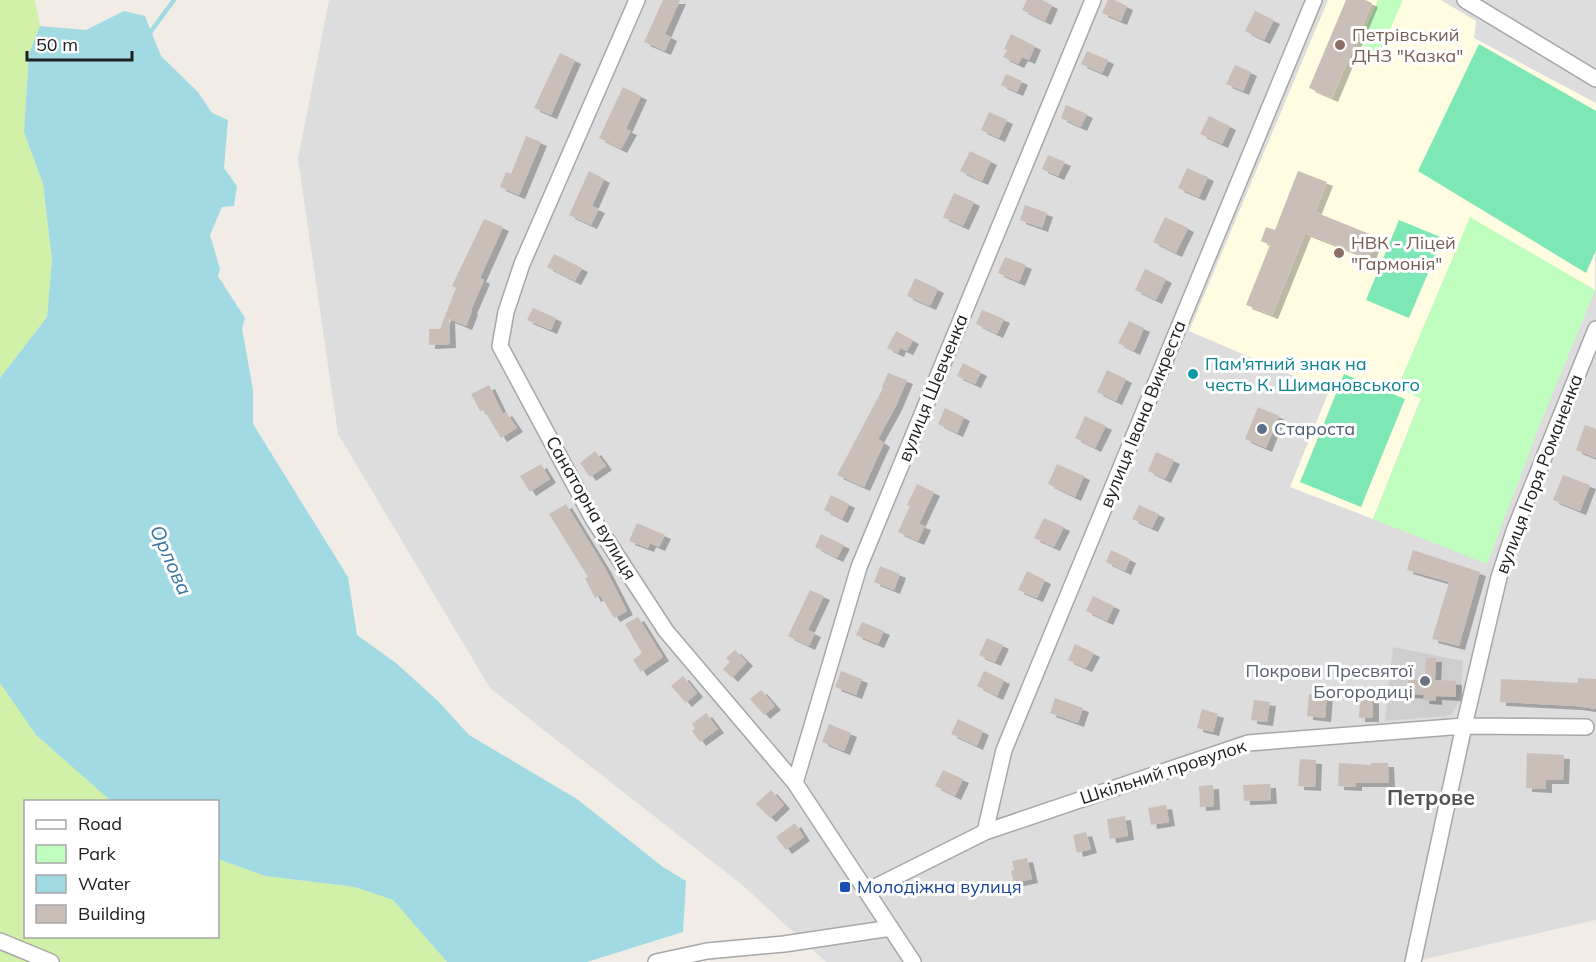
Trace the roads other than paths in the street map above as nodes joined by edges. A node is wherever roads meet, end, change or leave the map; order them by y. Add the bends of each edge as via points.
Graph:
1 (637, 0) edge
2 (1093, 0) edge
3 (1314, 0) edge
4 (1465, 0) edge
5 (1596, 79) edge
6 (1596, 329) edge
7 (1464, 726) junction
8 (1586, 727) dead end
9 (795, 783) junction
10 (985, 832) junction
11 (867, 891) junction
12 (891, 928) junction
13 (0, 941) edge
14 (51, 962) edge
15 (656, 962) edge
16 (914, 962) edge
17 (1413, 962) edge

1 - 9 street, Санаторна вулиця via 522,264 506,312 500,346 593,519 666,631
2 - 9 street, вулиця Шевченка via 859,567
3 - 10 street, вулиця Івана Викреста via 1004,750
4 - 5 street
6 - 7 street, вулиця Ігоря Романенка via 1514,531 1499,577
7 - 8 street, Шкільний провулок
7 - 10 street, Шкільний провулок via 1248,743
7 - 17 street, вулиця Ігоря Романенка
9 - 11 street, Санаторна вулиця
10 - 11 street, Шкільний провулок
11 - 12 street, Санаторна вулиця
12 - 15 street via 707,951
12 - 16 street, Санаторна вулиця
13 - 14 street

